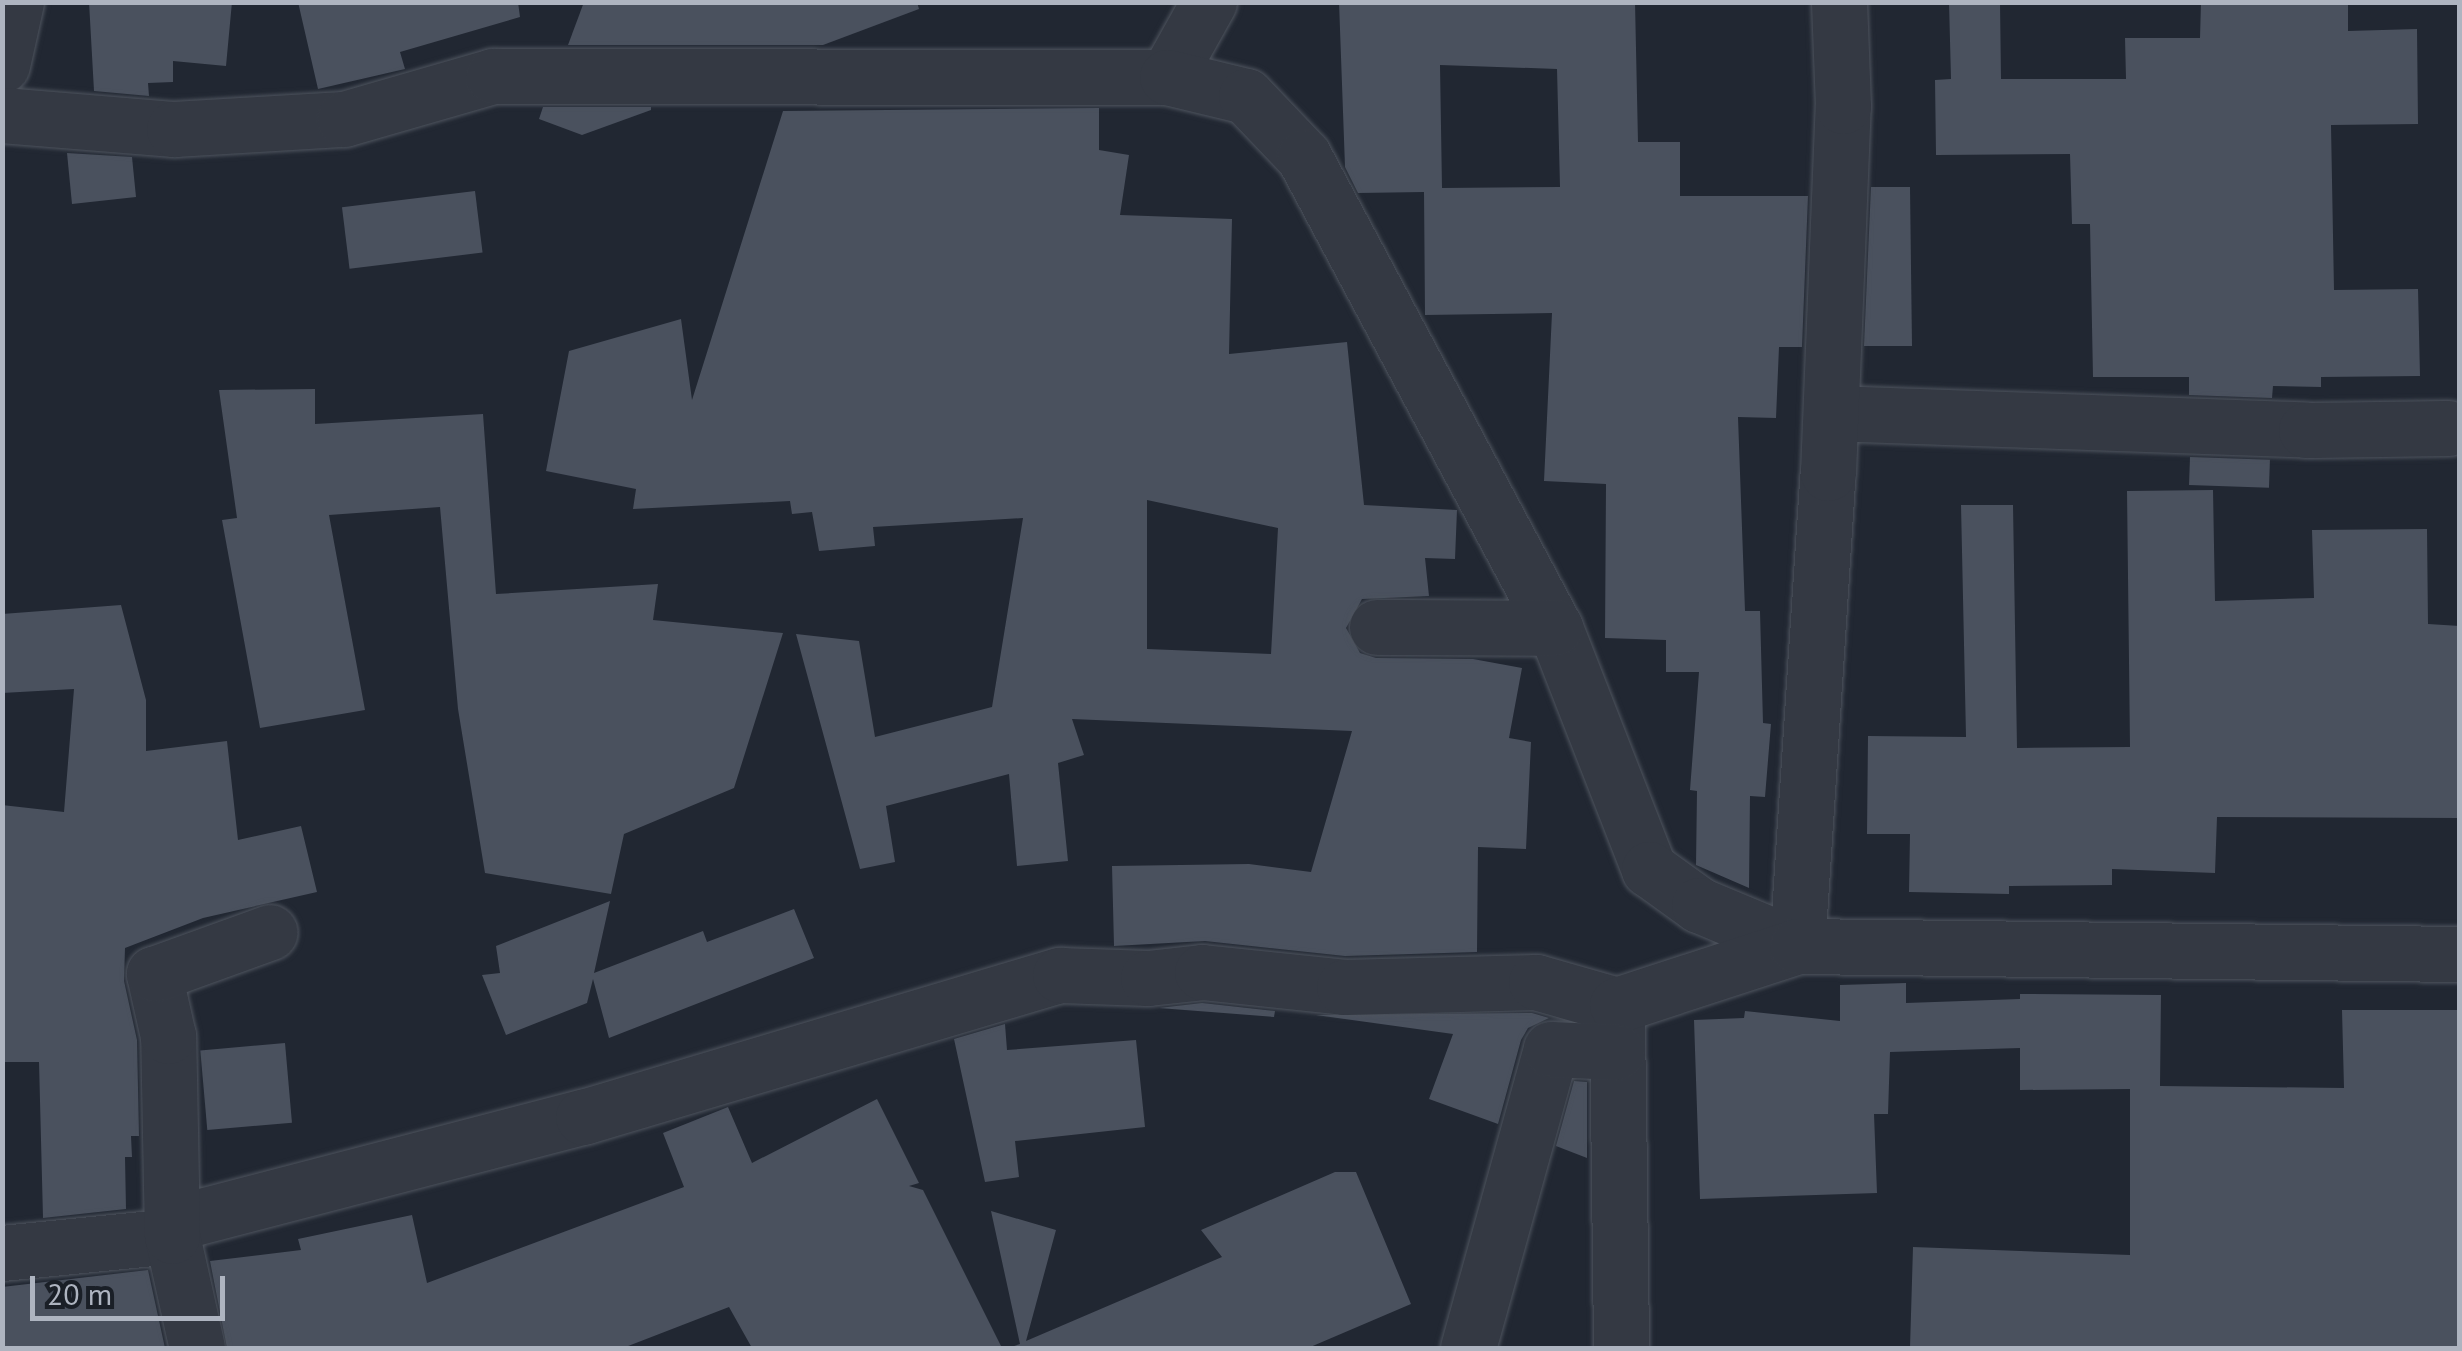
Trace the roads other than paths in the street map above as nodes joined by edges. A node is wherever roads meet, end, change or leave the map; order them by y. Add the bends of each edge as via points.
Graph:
1 (16, 2) edge
2 (1209, 2) edge
3 (1840, 2) edge
4 (2, 65) edge
5 (1167, 77) junction
6 (2, 114) edge
7 (1831, 414) junction
8 (2448, 428) dead end
9 (1377, 627) dead end
10 (1555, 628) junction
11 (270, 932) dead end
12 (1797, 946) junction
13 (2460, 954) edge
14 (1617, 1029) junction
15 (172, 1230) junction
16 (2, 1254) edge
17 (197, 1348) edge
18 (1468, 1348) edge
19 (1620, 1348) edge

1 - 4 street
2 - 5 street
3 - 7 street via 1843,106
5 - 6 street via 493,76 344,119 174,128
5 - 10 street via 1246,96 1304,157
7 - 8 street via 2306,430
7 - 12 street
9 - 10 street
10 - 12 street via 1649,868 1700,905
11 - 15 street via 154,974 168,1036
12 - 13 street
12 - 14 street
14 - 15 street via 1536,982 1344,986 1202,972 1060,975
14 - 18 street via 1551,1049
14 - 19 street
15 - 16 street
15 - 17 street

